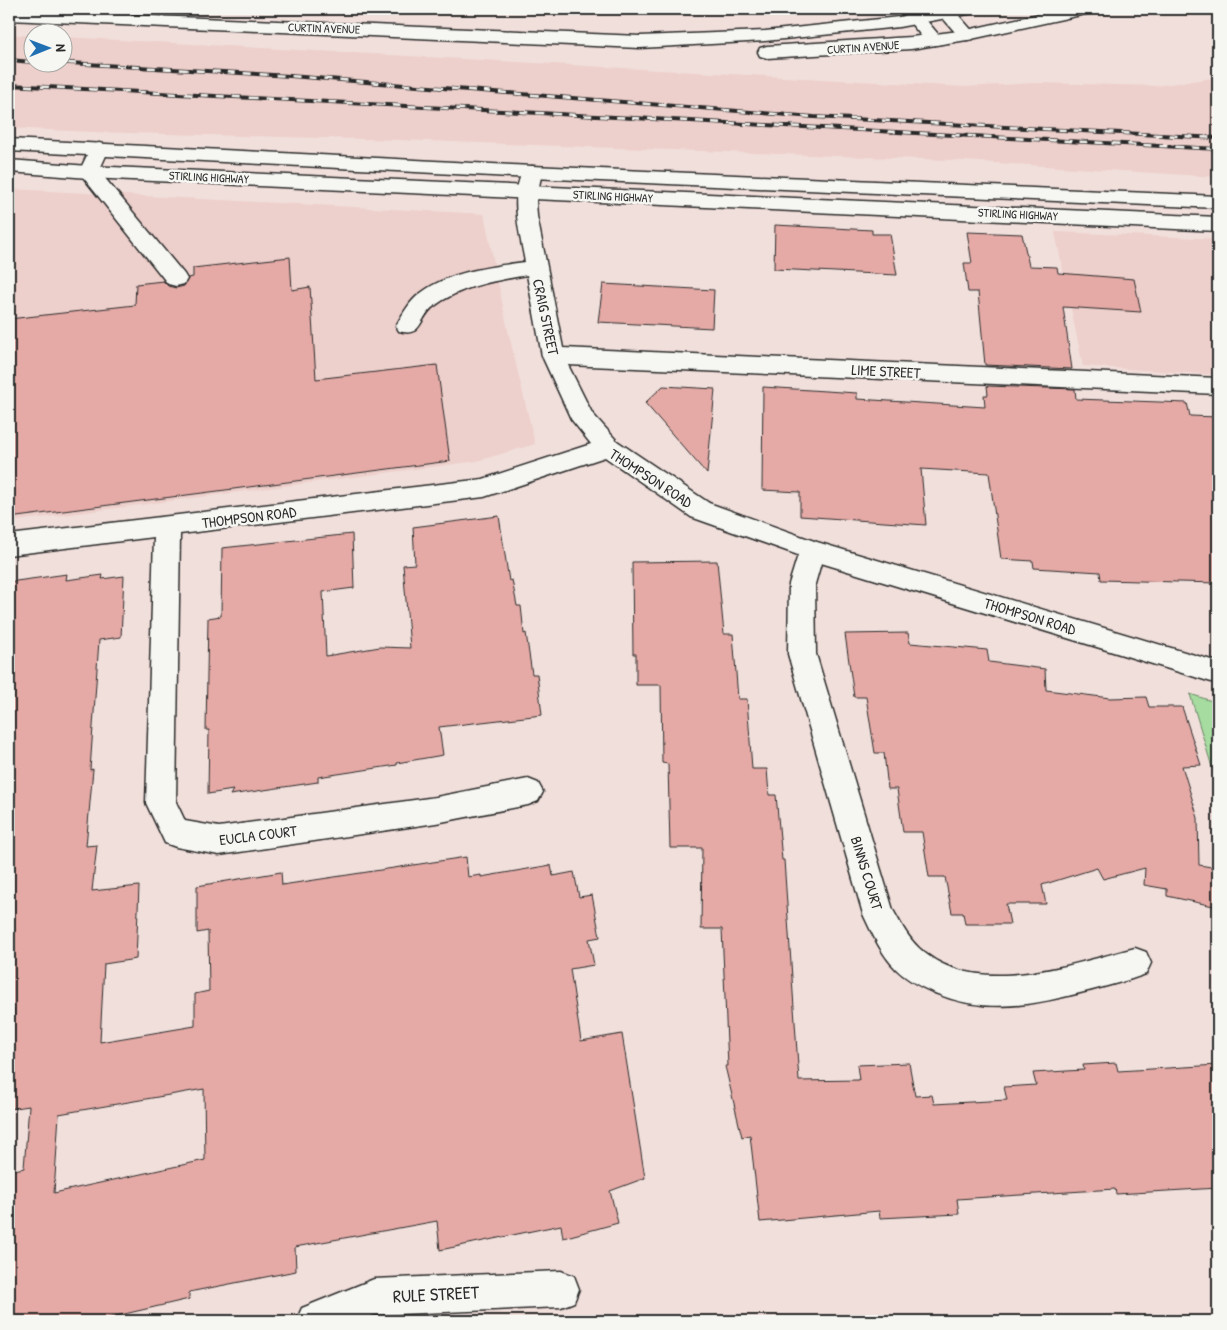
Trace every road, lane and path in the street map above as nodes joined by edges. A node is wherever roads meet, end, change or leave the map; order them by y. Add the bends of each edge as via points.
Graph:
1 (968, 9) edge
2 (1084, 9) edge
3 (835, 11) dead end
4 (946, 11) edge
5 (912, 14) edge
6 (9, 15) edge
7 (967, 35) junction
8 (739, 37) junction
9 (934, 40) junction
10 (640, 42) junction
11 (9, 144) edge
12 (99, 150) junction
13 (9, 166) edge
14 (89, 172) junction
15 (530, 182) junction
16 (1218, 202) edge
17 (1218, 224) edge
18 (536, 267) junction
19 (176, 279) dead end
20 (407, 326) dead end
21 (553, 356) junction
22 (1218, 386) edge
23 (608, 447) junction
24 (167, 526) junction
25 (9, 545) edge
26 (812, 550) junction
27 (1218, 673) edge
28 (528, 792) dead end
29 (1135, 963) dead end
30 (561, 1289) dead end
31 (315, 1321) edge

1 - 4 main road, CURTIN AVENUE
2 - 7 main road, CURTIN AVENUE
3 - 8 main road
4 - 5 main road, CURTIN AVENUE
4 - 7 main road
5 - 8 main road, CURTIN AVENUE via 881,24
5 - 9 main road
6 - 10 main road, CURTIN AVENUE
7 - 9 main road, CURTIN AVENUE
8 - 10 main road, CURTIN AVENUE
9 - 10 main road, CURTIN AVENUE via 796,52 694,53
11 - 12 main road, STIRLING HIGHWAY
12 - 14 main road
12 - 15 main road, STIRLING HIGHWAY
13 - 14 main road, STIRLING HIGHWAY
14 - 15 main road, STIRLING HIGHWAY
14 - 19 main road
15 - 16 main road, STIRLING HIGHWAY
15 - 17 main road, STIRLING HIGHWAY
15 - 18 main road, CRAIG STREET via 527,216
18 - 20 main road via 454,284 423,303
18 - 21 main road, CRAIG STREET
21 - 22 main road, LIME STREET
21 - 23 main road, CRAIG STREET via 583,419
23 - 24 main road, THOMPSON ROAD via 484,488
23 - 26 main road, THOMPSON ROAD via 700,510
24 - 25 main road, THOMPSON ROAD
24 - 28 main road, EUCLA COURT via 161,803 176,833 220,842 436,810
26 - 27 main road, THOMPSON ROAD
26 - 29 main road, BINNS COURT via 802,584 802,654 879,914 892,939 913,963 942,980 971,990 1046,985
30 - 31 main road, RULE STREET via 374,1297

